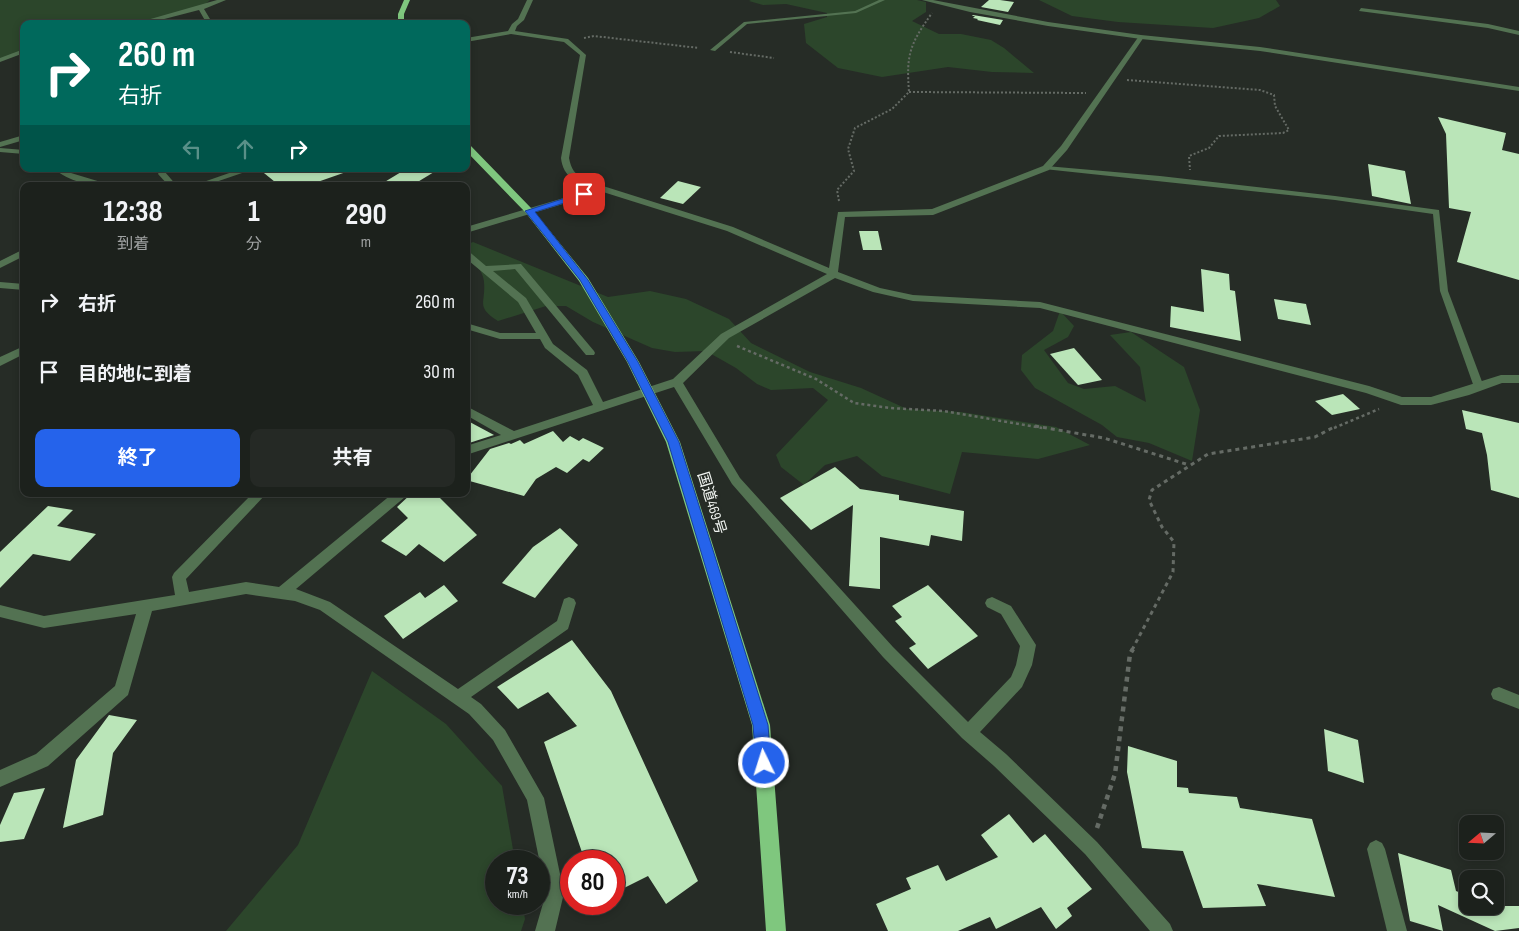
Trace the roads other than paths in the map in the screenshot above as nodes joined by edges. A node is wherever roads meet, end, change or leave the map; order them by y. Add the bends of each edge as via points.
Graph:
1 (223, 0) edge
2 (407, 0) edge
3 (530, 0) edge
4 (883, 0) edge
5 (925, 0) edge
6 (200, 8) junction
7 (1361, 10) dead end
8 (152, 20) edge
9 (207, 20) edge
10 (401, 20) edge
11 (510, 32) junction
12 (1519, 33) edge
13 (1141, 37) junction
14 (470, 39) edge
15 (713, 50) road end
16 (20, 52) edge
17 (0, 60) edge
18 (1519, 89) edge
19 (20, 138) edge
20 (0, 144) edge
21 (0, 150) edge
22 (470, 150) edge
23 (20, 152) edge
24 (1046, 168) junction
25 (64, 172) edge
26 (241, 172) edge
27 (162, 174) dead end
28 (95, 182) edge
29 (169, 182) edge
30 (209, 182) edge
31 (603, 189) junction
32 (530, 211) junction
33 (470, 229) edge
34 (20, 254) edge
35 (470, 256) edge
36 (0, 265) edge
37 (483, 269) junction
38 (833, 275) junction
39 (0, 285) edge
40 (20, 287) edge
41 (470, 327) edge
42 (544, 336) junction
43 (20, 352) edge
44 (590, 353) dead end
45 (0, 362) edge
46 (1519, 379) edge
47 (677, 382) junction
48 (1479, 387) junction
49 (649, 392) junction
50 (600, 408) junction
51 (470, 412) edge
52 (511, 435) junction
53 (470, 450) edge
54 (257, 497) edge
55 (396, 497) edge
56 (281, 593) junction
57 (183, 598) junction
58 (569, 603) dead end
59 (992, 603) dead end
60 (146, 605) junction
61 (0, 611) edge
62 (1499, 694) dead end
63 (459, 697) junction
64 (1519, 702) edge
65 (968, 733) junction
66 (0, 779) edge
67 (1376, 850) dead end
68 (545, 931) edge
69 (776, 931) edge
70 (1163, 931) edge
71 (1397, 931) edge

1 - 6 street
2 - 10 highway
3 - 11 street via 521,20
4 - 15 lane via 856,12 746,23
5 - 13 street via 1019,19
6 - 8 street
6 - 9 street
7 - 12 street
11 - 14 street
11 - 31 street via 566,40 583,55 566,167 581,182
13 - 18 street via 1260,49
13 - 24 street via 1064,148
16 - 17 street
19 - 20 street
21 - 23 street
22 - 32 highway, 国道469号
24 - 38 street via 933,212 841,214
24 - 48 lane via 1190,181 1436,212 1444,291
25 - 28 street
26 - 30 street
27 - 29 street
31 - 32 street
31 - 38 street via 752,238
32 - 33 street
32 - 49 highway, 国道469号 via 584,280
34 - 36 street
35 - 37 street
37 - 42 street via 522,300
37 - 44 street via 518,266
38 - 47 street via 725,336
38 - 48 street via 896,296 1040,304 1401,401 1431,401
39 - 40 street
41 - 42 street via 500,336
42 - 50 street via 549,346 583,373
43 - 45 street
46 - 48 street via 1501,378
47 - 49 street
47 - 65 street via 736,481 888,652
49 - 50 street
49 - 69 highway, 国道469号 via 673,442 761,725
50 - 52 street
51 - 52 street
52 - 53 street
54 - 57 street via 179,577
55 - 56 street
56 - 57 street via 246,588
56 - 63 street via 325,606
57 - 60 street
58 - 63 street via 563,625
59 - 65 street via 1006,610 1028,645 1017,682
60 - 61 street via 44,622
60 - 66 street via 122,690 42,760
62 - 64 street
63 - 68 street via 500,735 535,798 555,893
65 - 70 street via 1091,848
67 - 71 street

